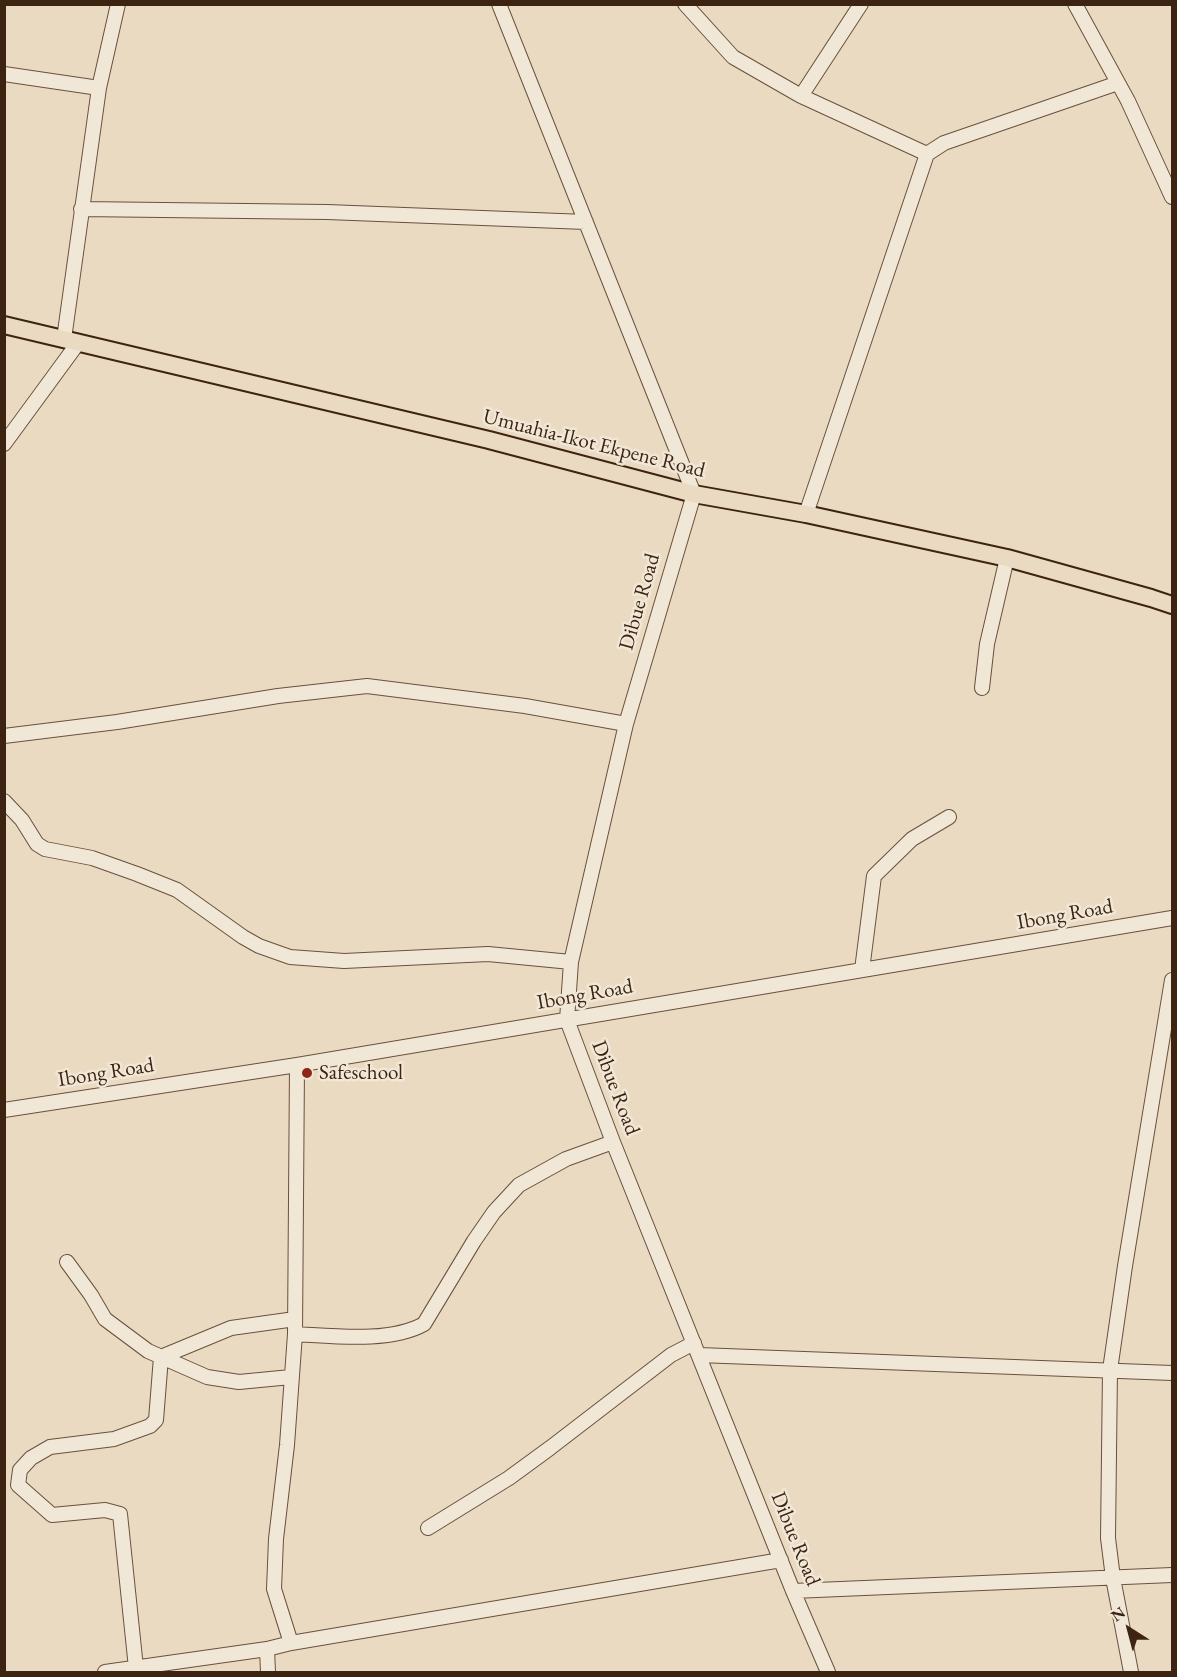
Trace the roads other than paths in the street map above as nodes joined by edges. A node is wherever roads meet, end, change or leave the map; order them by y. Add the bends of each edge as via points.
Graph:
1 (118, 4) edge
2 (499, 4) edge
3 (685, 4) edge
4 (861, 4) edge
5 (1075, 4) edge
6 (4, 74) edge
7 (1118, 83) junction
8 (99, 88) junction
9 (801, 96) junction
10 (927, 154) junction
11 (1173, 197) edge
12 (81, 209) junction
13 (586, 222) junction
14 (4, 325) edge
15 (71, 341) junction
16 (4, 444) edge
17 (694, 494) junction
18 (807, 514) junction
19 (1007, 558) junction
20 (1173, 605) edge
21 (982, 688) dead end
22 (626, 724) junction
23 (4, 736) edge
24 (4, 801) edge
25 (949, 817) dead end
26 (1173, 918) edge
27 (571, 962) junction
28 (862, 970) junction
29 (1173, 980) edge
30 (567, 1020) junction
31 (297, 1065) junction
32 (4, 1110) edge
33 (613, 1142) junction
34 (67, 1263) dead end
35 (295, 1319) junction
36 (295, 1334) junction
37 (696, 1349) junction
38 (161, 1357) junction
39 (1110, 1370) junction
40 (1173, 1373) edge
41 (291, 1377) junction
42 (428, 1528) dead end
43 (781, 1560) junction
44 (1173, 1575) edge
45 (1113, 1578) junction
46 (793, 1591) junction
47 (291, 1643) junction
48 (267, 1649) junction
49 (136, 1668) junction
50 (105, 1672) edge
51 (268, 1672) edge
52 (828, 1672) edge
53 (1131, 1672) edge

1 - 8 street
2 - 13 street
3 - 9 street via 733,57
4 - 9 street
5 - 7 street
6 - 8 street
7 - 10 street via 944,143
7 - 11 street
8 - 12 street
9 - 10 street
10 - 18 street
12 - 13 street via 327,212
12 - 15 street
13 - 17 street
14 - 15 main road, Umuahia-Ikot Ekpene Road
15 - 16 street
15 - 17 main road, Umuahia-Ikot Ekpene Road via 489,440
17 - 18 main road, Umuahia-Ikot Ekpene Road
17 - 22 street, Dibue Road
18 - 19 main road, Umuahia-Ikot Ekpene Road
19 - 20 main road, Umuahia-Ikot Ekpene Road
19 - 21 street via 987,644
22 - 23 street via 525,706 367,686
22 - 27 street, Dibue Road
24 - 27 street via 45,849 93,858 177,891 243,937 290,957 344,961 488,954
25 - 28 street via 912,839 874,876
26 - 28 street, Ibong Road
27 - 30 street, Dibue Road
28 - 30 street, Ibong Road
29 - 39 street
30 - 31 street, Ibong Road
30 - 33 street, Dibue Road
31 - 32 street, Ibong Road
31 - 35 street
33 - 36 street via 566,1159 519,1185 474,1241 424,1324 392,1335
33 - 37 street, Dibue Road
34 - 38 street via 105,1319
35 - 36 street
35 - 38 street via 231,1328
36 - 41 street
37 - 39 street
37 - 42 street via 671,1355 509,1478
37 - 43 street, Dibue Road
38 - 41 street via 207,1377 239,1382
38 - 49 street via 156,1420 150,1426 114,1439 50,1447 20,1470 18,1485 52,1515 105,1509 120,1514
39 - 40 street
39 - 45 street via 1108,1538
41 - 47 street via 274,1589
43 - 46 street, Dibue Road
43 - 47 street
44 - 45 street
45 - 46 street
45 - 53 street
46 - 52 street, Dibue Road
47 - 48 street
48 - 49 street
48 - 51 street
49 - 50 street

